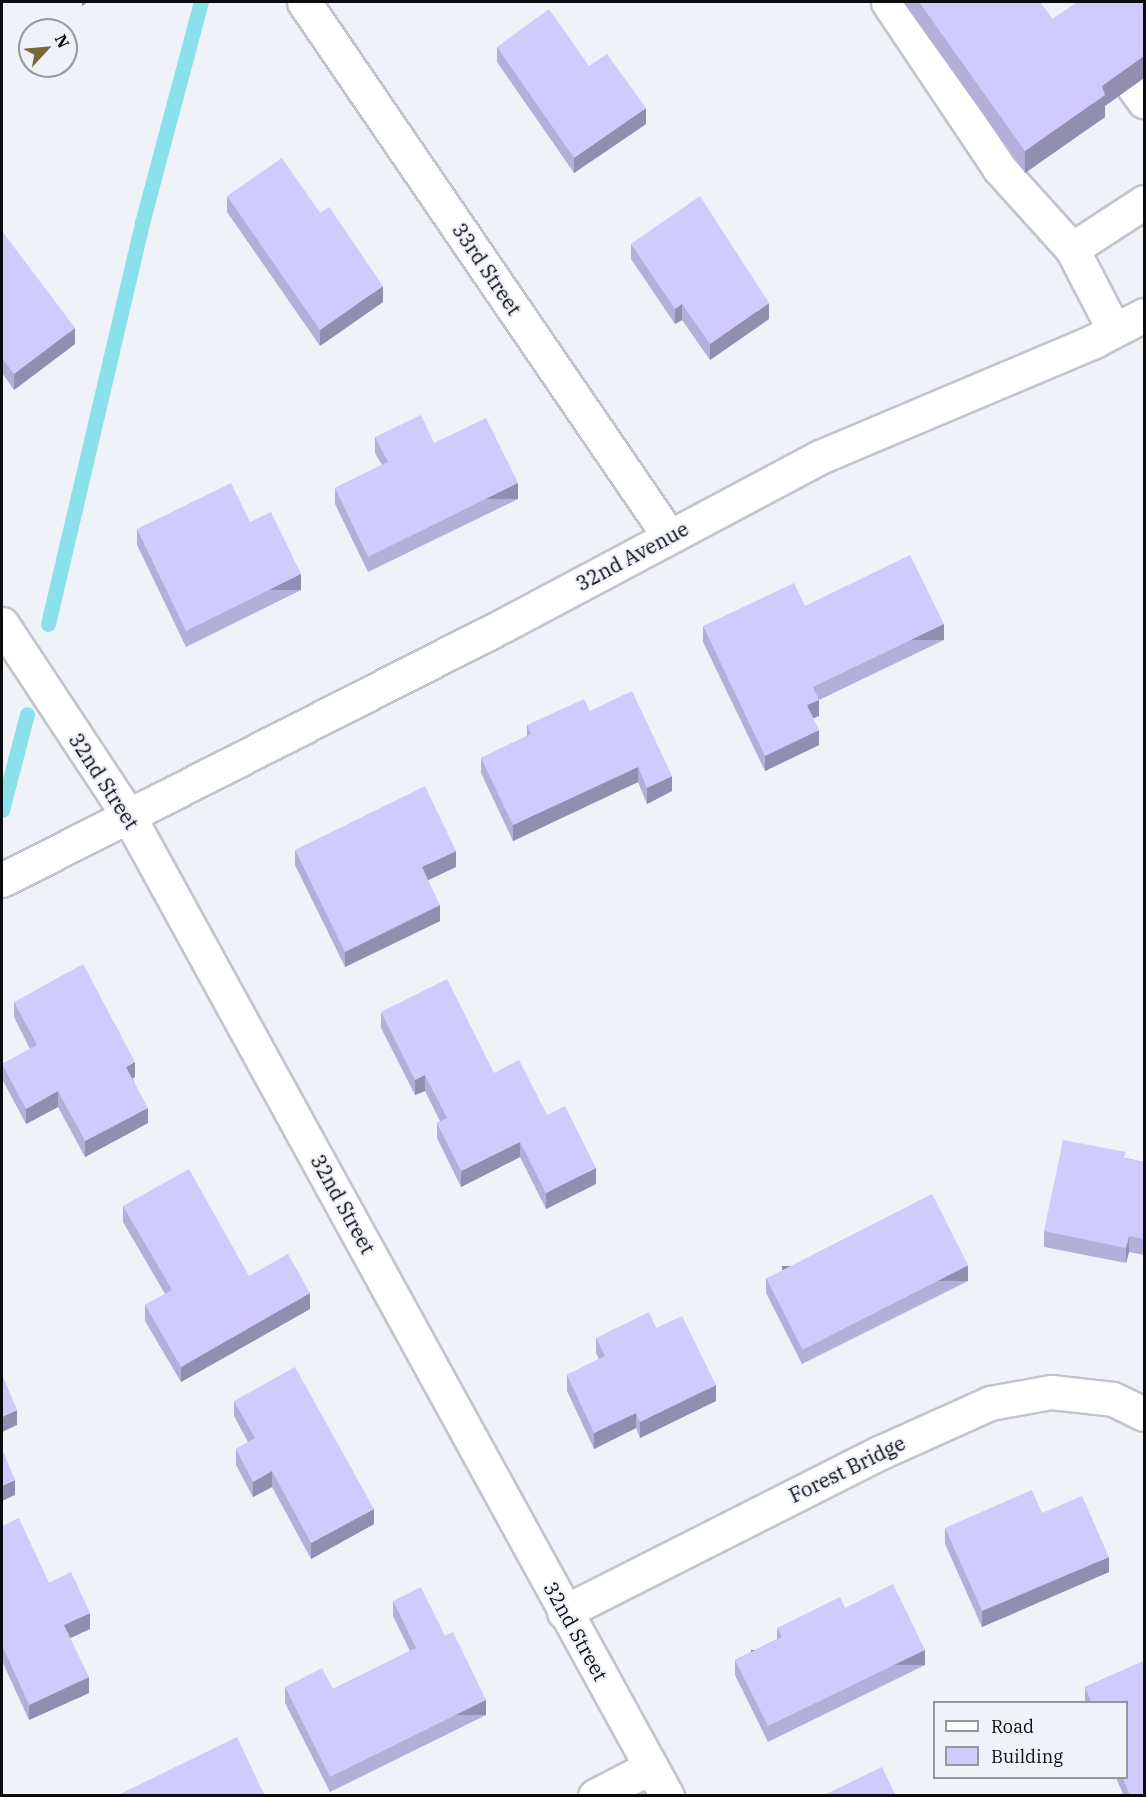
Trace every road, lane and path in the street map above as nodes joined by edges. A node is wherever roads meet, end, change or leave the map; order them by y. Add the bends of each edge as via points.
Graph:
1 (304, 2) edge
2 (888, 2) edge
3 (1144, 202) edge
4 (1072, 249) junction
5 (1144, 315) edge
6 (1114, 330) junction
7 (669, 537) junction
8 (2, 624) edge
9 (128, 815) junction
10 (2, 880) edge
11 (1144, 1414) edge
12 (564, 1612) junction
13 (651, 1767) junction
14 (595, 1796) edge
15 (667, 1796) edge

1 - 7 street, 33rd Street
2 - 4 street via 999,168
3 - 4 street
4 - 6 street
5 - 6 street, 32nd Avenue
6 - 7 street, 32nd Avenue via 820,457
7 - 9 street, 32nd Avenue
8 - 9 street, 32nd Street
9 - 10 street, 32nd Avenue
9 - 12 street, 32nd Street
11 - 12 street, Forest Bridge via 1113,1399 1051,1392 990,1403 879,1453
12 - 13 street, 32nd Street
13 - 14 street
13 - 15 street, 32nd Street

